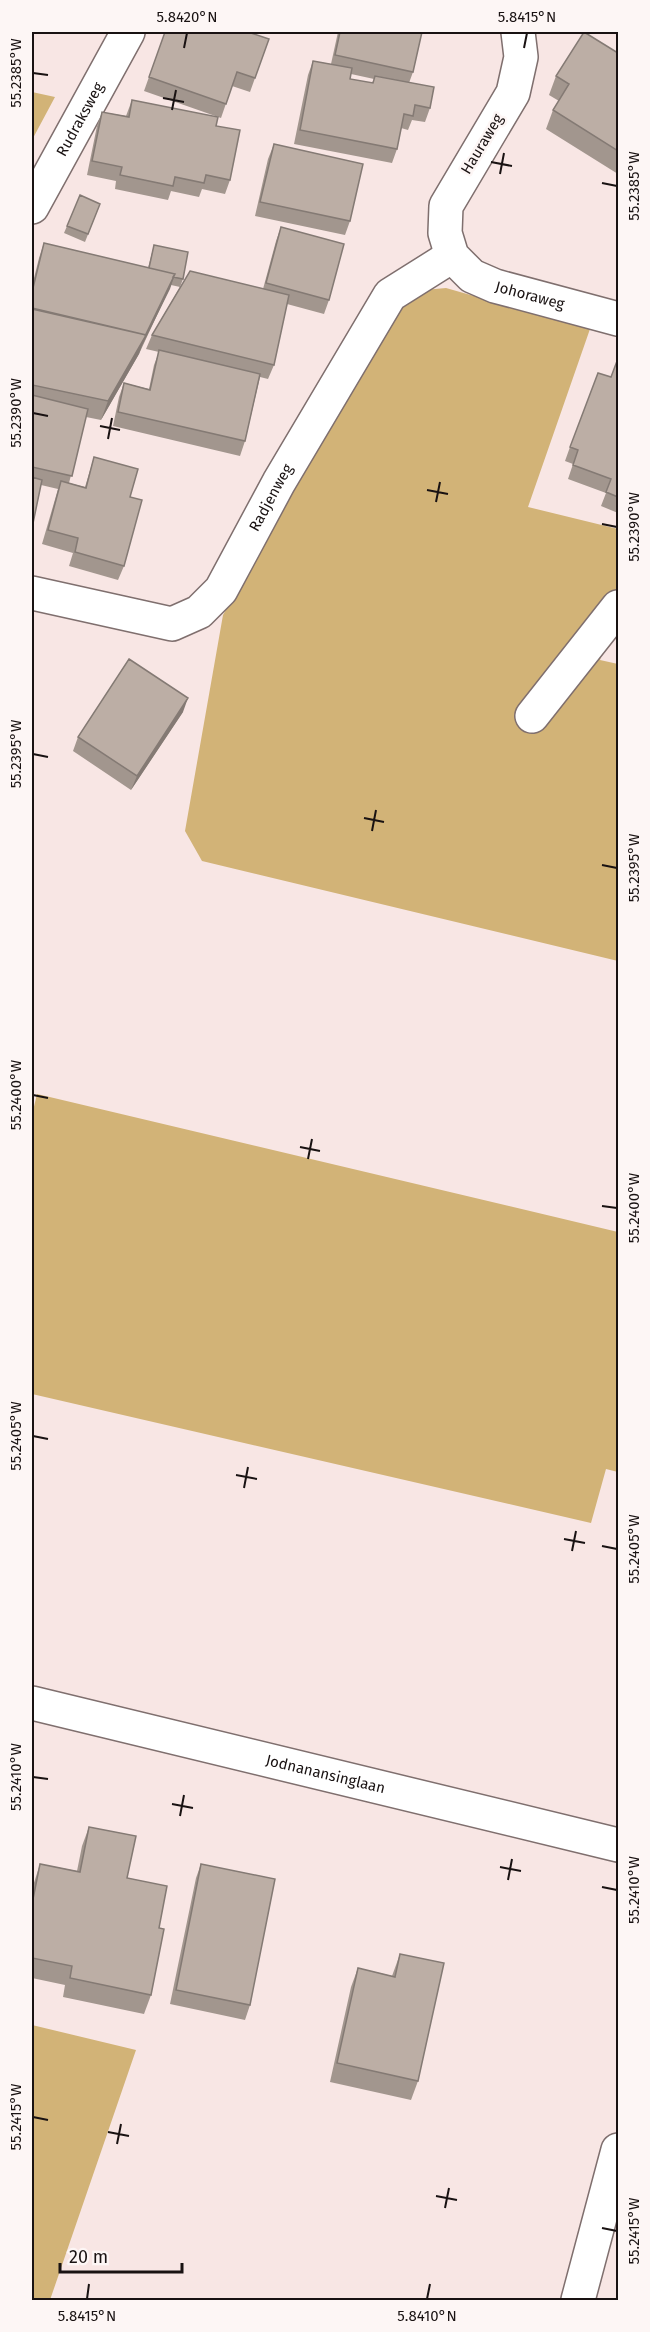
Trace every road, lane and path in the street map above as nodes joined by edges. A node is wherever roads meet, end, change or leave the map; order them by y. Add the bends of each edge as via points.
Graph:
1 (128, 32) edge
2 (518, 32) edge
3 (32, 207) edge
4 (452, 256) junction
5 (618, 319) edge
6 (32, 593) edge
7 (618, 607) edge
8 (532, 716) dead end
9 (32, 1703) edge
10 (618, 1845) edge
11 (618, 2150) edge
12 (578, 2301) edge

1 - 3 street, Rudraksweg
2 - 4 street, Hauraweg via 521,57 513,93 446,206 445,233
4 - 5 street, Johoraweg via 472,276 495,286
4 - 6 street, Radjenweg via 390,295 279,482 221,590 199,612 172,624
7 - 8 street
9 - 10 street, Jodnanansinglaan
11 - 12 street

